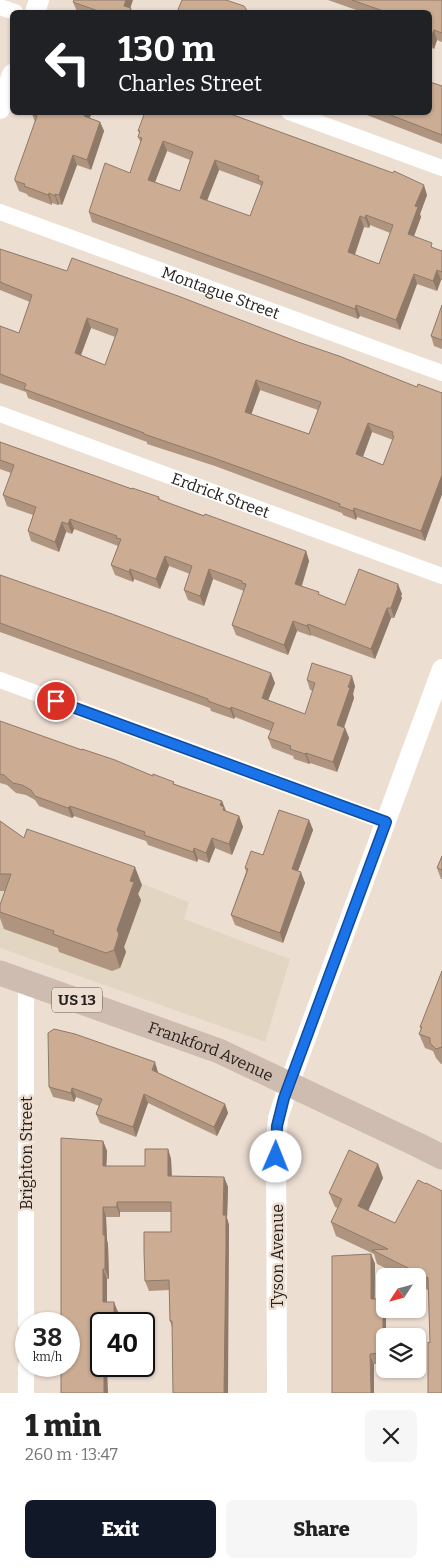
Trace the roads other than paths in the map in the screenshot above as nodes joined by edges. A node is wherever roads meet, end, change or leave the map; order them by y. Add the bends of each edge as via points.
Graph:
1 (10, 80) edge
2 (0, 109) edge
3 (297, 115) edge
4 (442, 168) edge
5 (0, 212) edge
6 (442, 373) edge
7 (0, 414) edge
8 (442, 576) edge
9 (442, 668) edge
10 (0, 680) edge
11 (386, 822) junction
12 (0, 973) edge
13 (26, 982) junction
14 (289, 1084) junction
15 (442, 1157) edge
16 (26, 1312) edge
17 (26, 1377) edge
18 (26, 1393) edge
19 (277, 1393) edge

1 - 2 street
3 - 4 street
5 - 6 street, Montague Street
7 - 8 street, Erdrick Street
9 - 11 street, Tyson Avenue
10 - 11 street
11 - 14 street, Tyson Avenue
12 - 13 main road, Frankford Avenue / US 13
13 - 14 main road, Frankford Avenue / US 13 via 207,1046
13 - 16 street, Brighton Street
14 - 15 main road, Frankford Avenue / US 13
14 - 19 street, Tyson Avenue via 278,1118 276,1141
17 - 18 street

